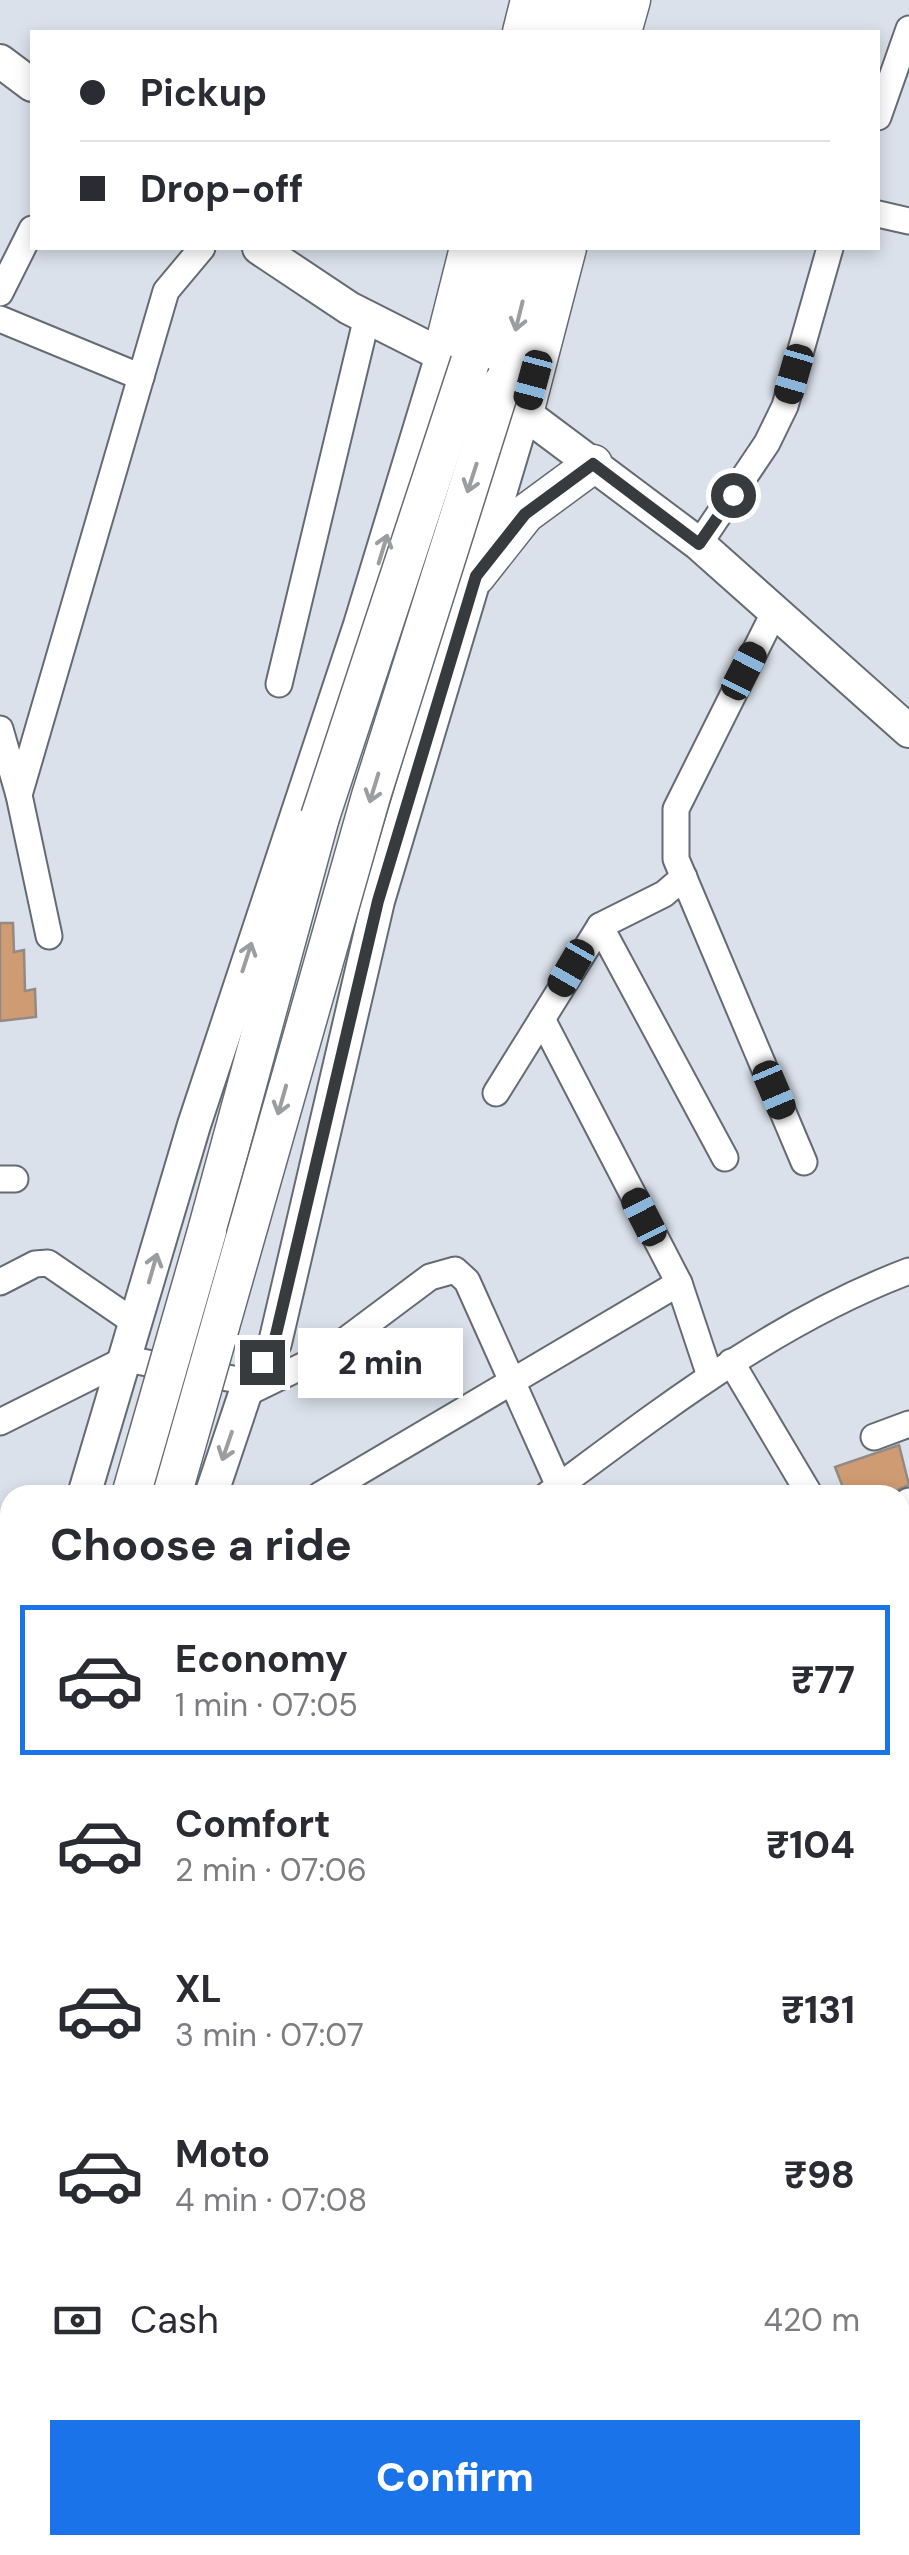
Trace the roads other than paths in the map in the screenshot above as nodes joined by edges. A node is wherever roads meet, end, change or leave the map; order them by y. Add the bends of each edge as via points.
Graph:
1 (530, 0) edge
2 (562, 0) edge
3 (599, 0) edge
4 (630, 0) edge
5 (909, 29) edge
6 (522, 30) edge
7 (554, 30) edge
8 (592, 30) edge
9 (622, 30) edge
10 (0, 62) edge
11 (30, 84) edge
12 (880, 111) edge
13 (880, 215) edge
14 (909, 222) edge
15 (30, 232) edge
16 (200, 250) edge
17 (263, 250) edge
18 (468, 250) edge
19 (498, 250) edge
20 (536, 250) edge
21 (566, 250) edge
22 (829, 250) edge
23 (2, 281) edge
24 (367, 316) junction
25 (0, 318) edge
26 (442, 355) junction
27 (141, 376) junction
28 (524, 413) junction
29 (593, 464) junction
30 (699, 544) junction
31 (476, 576) junction
32 (774, 612) junction
33 (279, 684) dead end
34 (0, 729) edge
35 (909, 731) edge
36 (20, 795) junction
37 (684, 877) junction
38 (600, 926) junction
39 (49, 936) dead end
40 (542, 1019) junction
41 (496, 1093) dead end
42 (725, 1158) dead end
43 (804, 1162) dead end
44 (909, 1271) edge
45 (0, 1282) edge
46 (678, 1283) junction
47 (136, 1324) junction
48 (126, 1359) junction
49 (720, 1369) junction
50 (511, 1379) junction
51 (247, 1388) junction
52 (0, 1422) edge
53 (909, 1424) edge
54 (874, 1438) dead end
55 (87, 1485) edge
56 (134, 1485) edge
57 (175, 1485) edge
58 (214, 1485) edge
59 (336, 1485) edge
60 (551, 1485) edge
61 (561, 1485) edge
62 (803, 1485) edge

1 - 6 highway
2 - 7 highway
3 - 8 highway
4 - 9 highway
5 - 12 street
10 - 11 main road
13 - 14 street
15 - 23 street
16 - 27 street via 166,291
17 - 24 main road
18 - 26 highway
19 - 56 highway, bridge via 470,362 320,817
20 -> 57 highway, bridge via 502,385 371,796
21 - 28 highway
22 - 30 street via 785,406 768,443
24 - 26 main road
24 - 33 street
25 - 27 street
26 - 28 highway
47 -> 26 main road
27 - 36 street
28 - 29 main road
28 - 31 main road
29 - 30 main road
29 - 31 highway via 525,514
30 - 32 main road
31 - 51 main road via 378,901 274,1343
32 - 35 main road
32 - 37 street via 676,809 673,828
34 - 36 street
36 - 39 street
37 - 38 street
37 - 43 street
38 - 40 street
38 - 42 street
40 - 41 street
40 - 46 street
44 - 49 street via 799,1319
45 - 47 street via 48,1262
46 - 49 street
46 - 50 street
47 - 48 main road
48 - 51 street
48 - 52 street
48 - 55 main road
49 - 61 street
49 - 62 street
50 - 51 street via 468,1281 444,1270 326,1354
50 - 59 street
50 - 60 street
51 -> 58 main road
53 - 54 street

